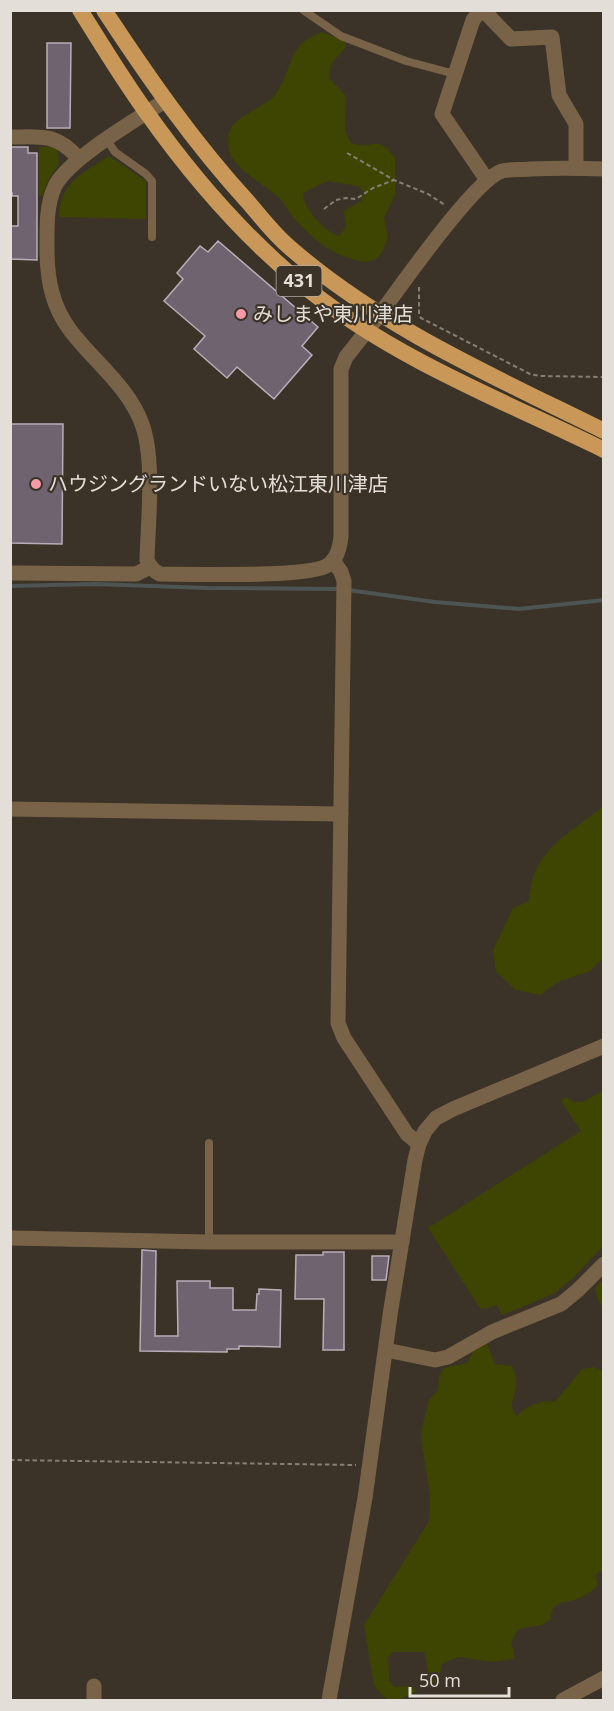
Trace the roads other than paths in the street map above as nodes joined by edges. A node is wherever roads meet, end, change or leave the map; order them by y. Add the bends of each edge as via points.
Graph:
1 (80, 10) edge
2 (104, 10) edge
3 (303, 10) edge
4 (482, 10) edge
5 (455, 74) junction
6 (166, 100) junction
7 (147, 113) junction
8 (10, 137) edge
9 (107, 140) junction
10 (79, 159) junction
11 (576, 168) junction
12 (603, 169) edge
13 (487, 180) junction
14 (152, 237) dead end
15 (380, 314) junction
16 (368, 330) junction
17 (603, 431) edge
18 (603, 450) edge
19 (333, 560) junction
20 (150, 567) junction
21 (10, 573) edge
22 (10, 809) edge
23 (341, 814) junction
24 (603, 1046) edge
25 (209, 1143) dead end
26 (419, 1144) junction
27 (10, 1238) edge
28 (209, 1242) junction
29 (402, 1242) junction
30 (603, 1264) edge
31 (386, 1350) junction
32 (603, 1678) edge
33 (330, 1701) edge
34 (563, 1701) edge

1 - 7 highway, 431
2 - 6 highway, 431
3 - 5 lane via 341,36 406,61
4 - 5 street via 473,20
4 - 11 street via 511,39 552,36 559,95 576,124
5 - 13 street via 442,114
6 - 7 street
6 - 15 highway, 431 via 212,162 286,245
7 - 9 street
7 - 16 highway, 431 via 246,233 310,291
8 - 10 street via 54,139
9 - 10 street
9 - 14 lane via 115,152 152,181
10 - 20 street via 63,173 51,196 47,218 48,279 64,321 119,385 141,423 148,451
11 - 12 street
11 - 13 street via 510,170
13 - 15 street
15 - 16 street
15 - 17 highway, 431
16 - 18 highway, 431 via 403,352
16 - 19 street via 341,369 342,536
19 - 20 street via 327,567 312,571 160,574
19 - 23 street via 341,572 344,589
20 - 21 street via 136,574
22 - 23 street
23 - 26 street via 339,1023 344,1038 407,1134
24 - 26 street via 436,1118
25 - 28 lane
26 - 29 street
27 - 28 street
28 - 29 street
29 - 31 street
30 - 31 street via 561,1304 492,1332 448,1357 435,1359
31 - 33 street
32 - 34 street

